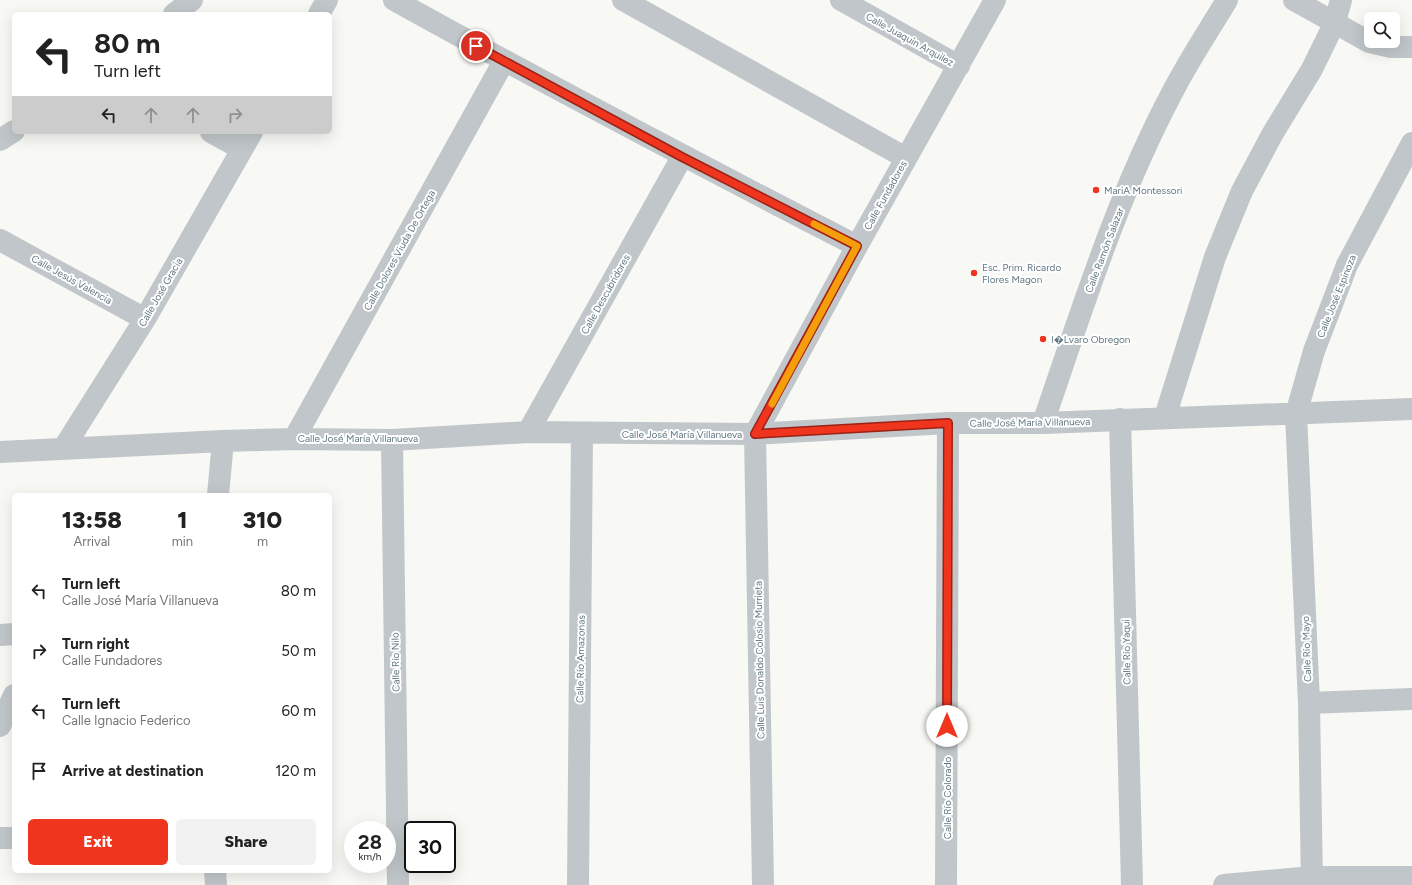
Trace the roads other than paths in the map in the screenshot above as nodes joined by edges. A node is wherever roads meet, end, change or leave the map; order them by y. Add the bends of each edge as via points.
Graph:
1 (192, 0) edge
2 (327, 0) edge
3 (394, 0) edge
4 (623, 0) edge
5 (841, 0) edge
6 (995, 0) edge
7 (1227, 0) edge
8 (1294, 0) edge
9 (1341, 0) edge
10 (177, 12) edge
11 (320, 12) edge
12 (1335, 22) junction
13 (1412, 47) edge
14 (504, 61) junction
15 (959, 66) junction
16 (12, 131) edge
17 (220, 134) edge
18 (0, 140) edge
19 (247, 141) edge
20 (1412, 142) edge
21 (682, 157) junction
22 (906, 158) junction
23 (0, 240) edge
24 (857, 246) junction
25 (145, 319) junction
26 (1412, 409) edge
27 (1296, 414) junction
28 (1165, 417) junction
29 (1120, 419) junction
30 (948, 423) junction
31 (1043, 423) junction
32 (528, 432) junction
33 (582, 433) junction
34 (755, 434) junction
35 (294, 439) junction
36 (392, 440) junction
37 (223, 441) junction
38 (63, 449) junction
39 (0, 452) edge
40 (218, 493) edge
41 (12, 634) edge
42 (0, 635) edge
43 (12, 699) edge
44 (1412, 699) edge
45 (1309, 703) junction
46 (0, 726) edge
47 (0, 838) edge
48 (12, 838) edge
49 (215, 873) edge
50 (1412, 877) edge
51 (1312, 881) edge
52 (216, 885) edge
53 (398, 885) edge
54 (578, 885) edge
55 (763, 885) edge
56 (946, 885) edge
57 (1132, 885) edge
58 (1224, 885) edge

1 - 10 street
2 - 11 street
3 - 14 street
4 - 22 street
5 - 15 street, Calle Juaquin Arquilez
6 - 15 street, Calle Fundadores
7 - 31 street, Calle Ramón Salazar via 1173,90 1134,172 1103,249
8 - 12 street
9 - 12 street
12 - 13 street via 1369,42 1391,47
12 - 28 street via 1312,69 1242,191 1215,257
14 - 21 street
14 - 35 street, Calle Dolores Viuda De Ortega
15 - 22 street, Calle Fundadores
16 - 18 street
17 - 19 street
19 - 25 street, Calle José Gracia
20 - 27 street, Calle José Espinoza via 1347,265 1314,352
21 - 24 street
21 - 32 street, Calle Descubridores
22 - 24 street, Calle Fundadores
23 - 25 street, Calle Jesús Valencia
24 - 34 street, Calle Fundadores
25 - 38 street, Calle José Gracia
26 - 27 street, Calle José María Villanueva
27 - 28 street, Calle José María Villanueva
27 - 45 street, Calle Río Mayo
28 - 29 street, Calle José María Villanueva
29 - 31 street, Calle José María Villanueva
29 - 57 street, Calle Río Yaqui
30 - 31 street, Calle José María Villanueva
30 - 34 street, Calle José María Villanueva
30 - 56 street, Calle Río Colorado
32 - 33 street, Calle José María Villanueva
32 - 36 street, Calle José María Villanueva
33 - 34 street, Calle José María Villanueva
33 - 54 street, Calle Río Amazonas
34 - 55 street, Calle Luis Donaldo Colosio Murrieta
35 - 36 street, Calle José María Villanueva
35 - 37 street, Calle José María Villanueva
36 - 53 street, Calle Río Nilo
37 - 38 street, Calle José María Villanueva
37 - 40 street
38 - 39 street, Calle José María Villanueva
41 - 42 street
43 - 46 street
44 - 45 street
45 - 51 street, Calle Río Mayo
47 - 48 street
49 - 52 street
50 - 51 street
51 - 58 street

